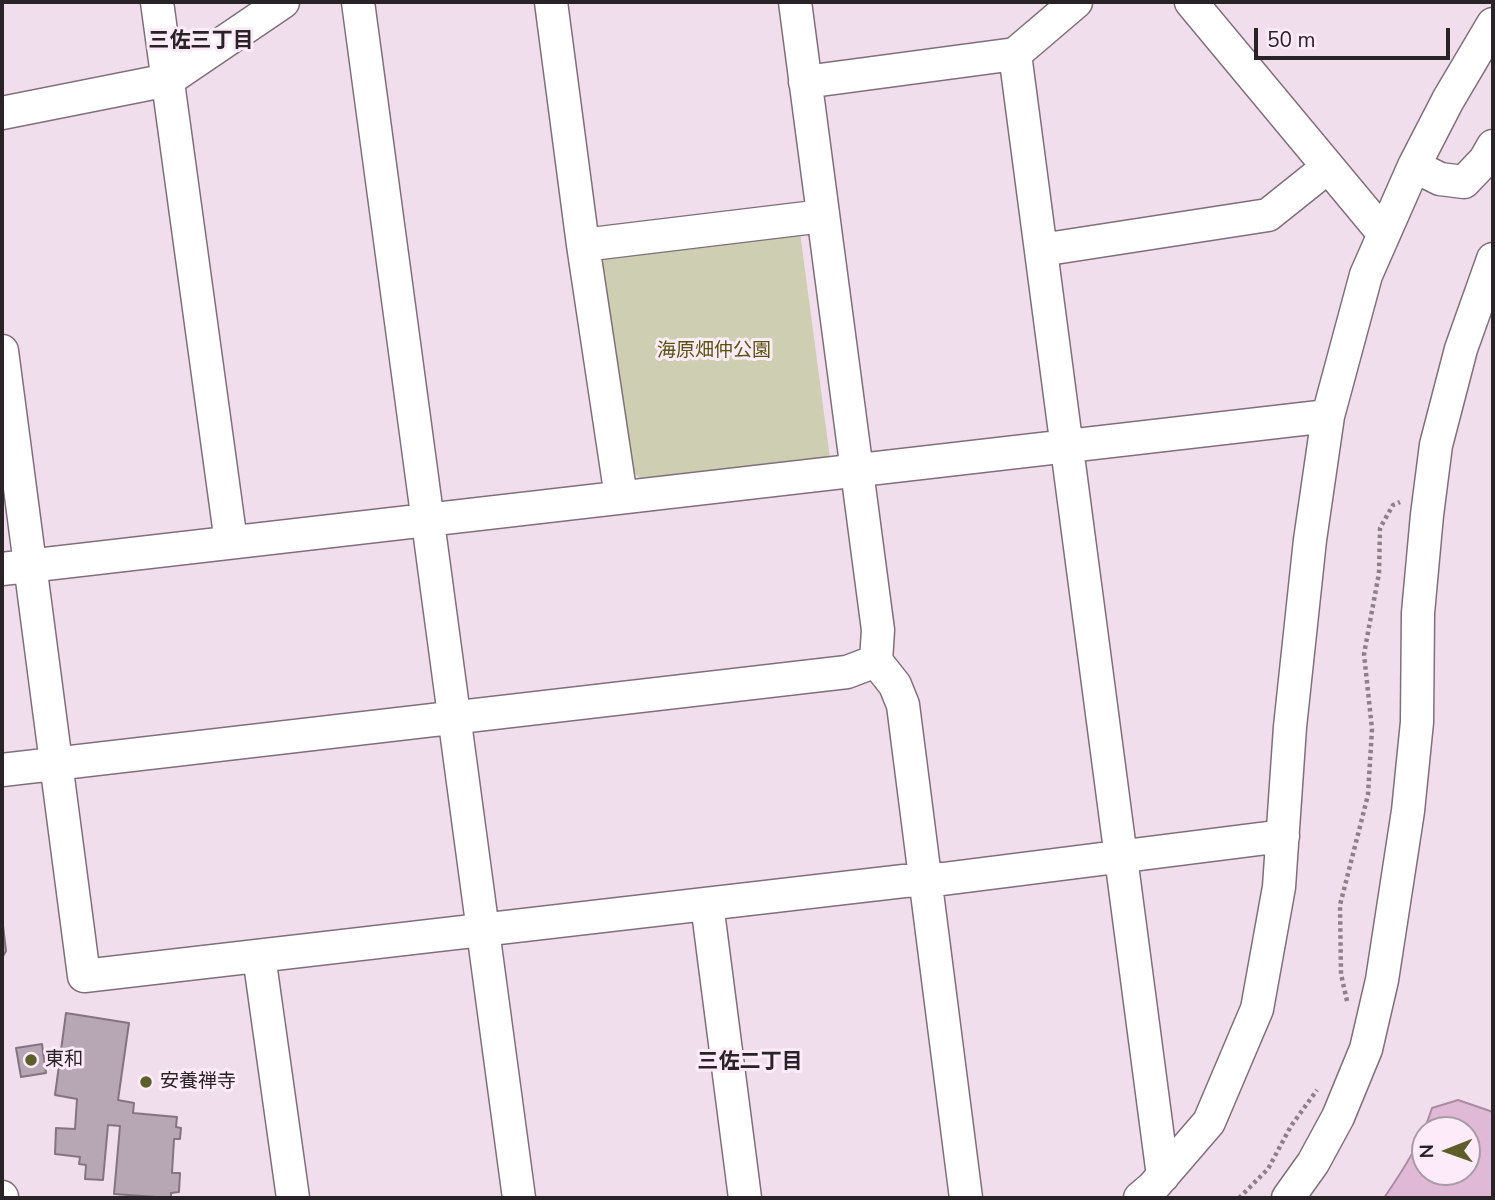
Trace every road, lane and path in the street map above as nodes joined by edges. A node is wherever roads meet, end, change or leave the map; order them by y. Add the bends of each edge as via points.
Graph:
1 (157, 2) edge
2 (283, 2) edge
3 (358, 2) edge
4 (551, 2) edge
5 (795, 2) edge
6 (1076, 2) edge
7 (1191, 2) edge
8 (1493, 24) edge
9 (1015, 54) junction
10 (168, 80) junction
11 (806, 82) junction
12 (2, 113) edge
13 (1493, 146) edge
14 (1414, 166) junction
15 (1328, 167) junction
16 (823, 216) junction
17 (1384, 234) junction
18 (583, 245) junction
19 (1041, 250) junction
20 (1493, 259) edge
21 (2, 351) edge
22 (1328, 416) junction
23 (1066, 446) junction
24 (857, 470) junction
25 (1430, 490) junction
26 (621, 497) junction
27 (428, 520) junction
28 (231, 542) junction
29 (16, 567) edge
30 (876, 661) junction
31 (454, 716) junction
32 (56, 764) junction
33 (2, 770) edge
34 (1283, 836) junction
35 (1121, 857) junction
36 (925, 880) junction
37 (706, 904) junction
38 (483, 930) junction
39 (259, 956) junction
40 (1349, 1012) dead end
41 (1319, 1088) dead end
42 (1163, 1176) junction
43 (293, 1198) edge
44 (519, 1198) edge
45 (745, 1198) edge
46 (966, 1198) edge
47 (1140, 1198) edge
48 (1239, 1198) edge
49 (1288, 1198) edge

1 - 10 street
2 - 10 street
3 - 27 street
4 - 18 street
5 - 11 street
6 - 9 street
7 - 15 street
8 - 14 street
9 - 11 street
9 - 19 street
10 - 12 street
10 - 28 street
11 - 16 street
13 - 14 street via 1464,182 1440,179
14 - 17 street
15 - 17 street
15 - 19 street via 1268,215
16 - 18 street
16 - 24 street
17 - 22 street via 1366,275
18 - 26 street
19 - 23 street
20 - 25 street via 1461,348 1436,445
21 - 29 street
22 - 23 street
22 - 34 street via 1310,540
23 - 24 street
23 - 35 street
24 - 26 street
24 - 30 street via 878,630
25 - 40 path via 1394,505 1380,527 1379,573 1364,654 1372,729 1368,795 1340,905 1341,974
25 - 49 street via 1418,613 1417,722 1382,980 1366,1049 1338,1117
26 - 27 street
27 - 28 street
27 - 31 street
28 - 29 street
29 - 32 street
30 - 31 street via 847,673
30 - 36 street via 895,685 903,705
31 - 32 street
31 - 38 street
32 - 33 street
32 - 39 street via 84,976
34 - 35 street
34 - 42 street via 1279,887 1257,1009 1209,1122
35 - 36 street
35 - 42 street
36 - 37 street
36 - 46 street
37 - 38 street
37 - 45 street
38 - 39 street
38 - 44 street
39 - 43 street
41 - 48 path via 1268,1169
42 - 47 street

